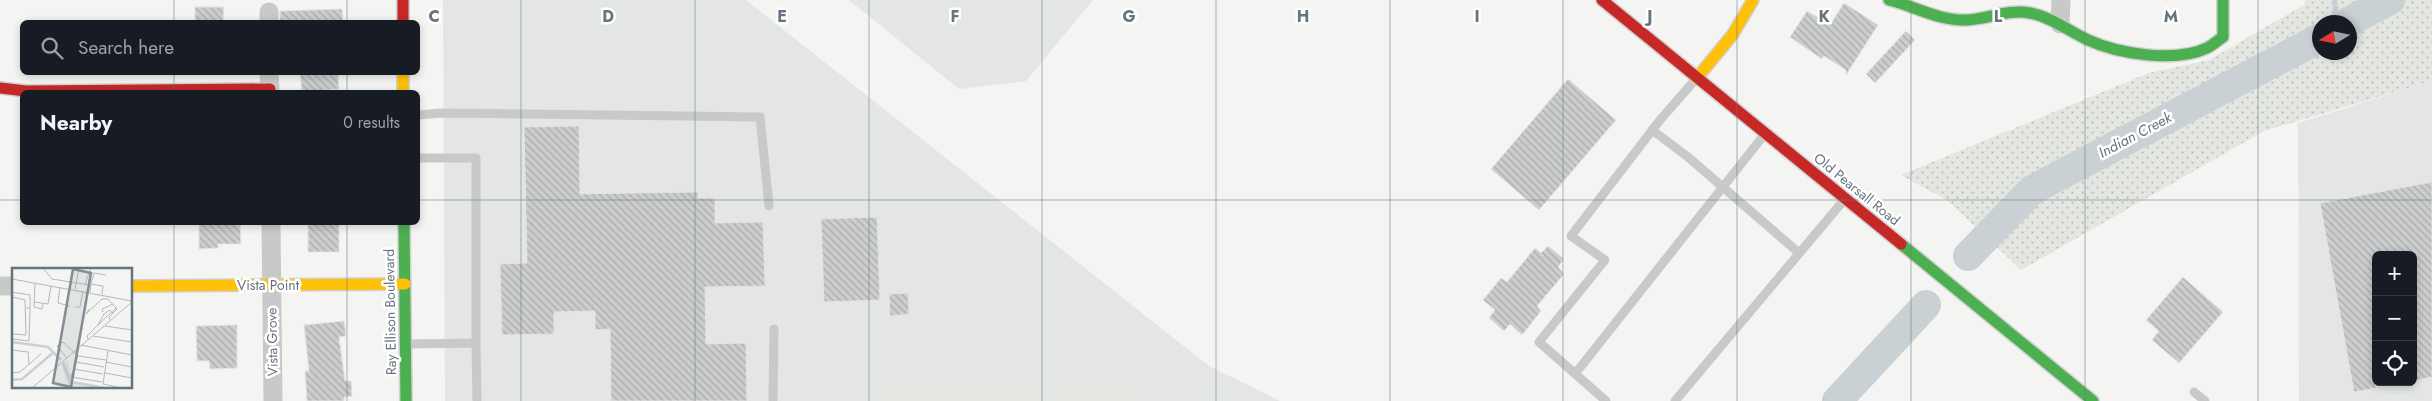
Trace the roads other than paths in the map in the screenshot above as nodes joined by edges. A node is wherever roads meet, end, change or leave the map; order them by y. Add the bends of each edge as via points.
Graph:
1 (403, 0) edge
2 (1602, 0) edge
3 (1753, 0) edge
4 (2061, 0) edge
5 (2223, 0) edge
6 (1901, 1) edge
7 (403, 20) edge
8 (2060, 24) junction
9 (403, 75) edge
10 (1697, 78) junction
11 (270, 85) edge
12 (0, 88) edge
13 (20, 90) edge
14 (67, 90) edge
15 (403, 90) edge
16 (420, 115) edge
17 (1652, 130) junction
18 (1766, 133) junction
19 (420, 158) edge
20 (1722, 187) junction
21 (1846, 198) junction
22 (769, 206) dead end
23 (271, 225) edge
24 (404, 225) edge
25 (1799, 253) junction
26 (405, 284) junction
27 (272, 285) junction
28 (132, 286) edge
29 (774, 329) dead end
30 (476, 343) junction
31 (406, 344) junction
32 (1575, 374) junction
33 (2194, 392) dead end
34 (273, 401) edge
35 (406, 401) edge
36 (476, 401) edge
37 (773, 401) edge
38 (1606, 401) edge
39 (1675, 401) edge
40 (2092, 401) edge
41 (2205, 401) edge

1 - 7 street
2 - 10 street, Old Pearsall Road
3 - 10 street via 1733,34
4 - 8 street
5 - 8 street via 2223,36 2205,49 2164,55 2135,54 2088,39
6 - 8 street via 1935,16 1960,20 2026,12
9 - 15 street
10 - 17 lane
10 - 18 street, Old Pearsall Road
11 - 14 street
12 - 13 street
16 - 22 lane via 760,117
17 - 20 lane
17 - 32 lane via 1571,236 1605,260 1539,342
18 - 20 lane
18 - 21 street, Old Pearsall Road
19 - 30 lane via 476,158
20 - 25 lane
20 - 32 lane
21 - 25 lane
21 - 40 street, Old Pearsall Road
23 - 27 street, Vista Grove
24 - 26 street, Ray Ellison Boulevard
25 - 39 lane
26 - 27 street, Vista Point
26 - 31 street, Ray Ellison Boulevard
27 - 28 street, Vista Point
27 - 34 street, Vista Grove
29 - 37 lane
30 - 31 lane
30 - 36 lane
31 - 35 street, Ray Ellison Boulevard
32 - 38 lane
33 - 41 lane

